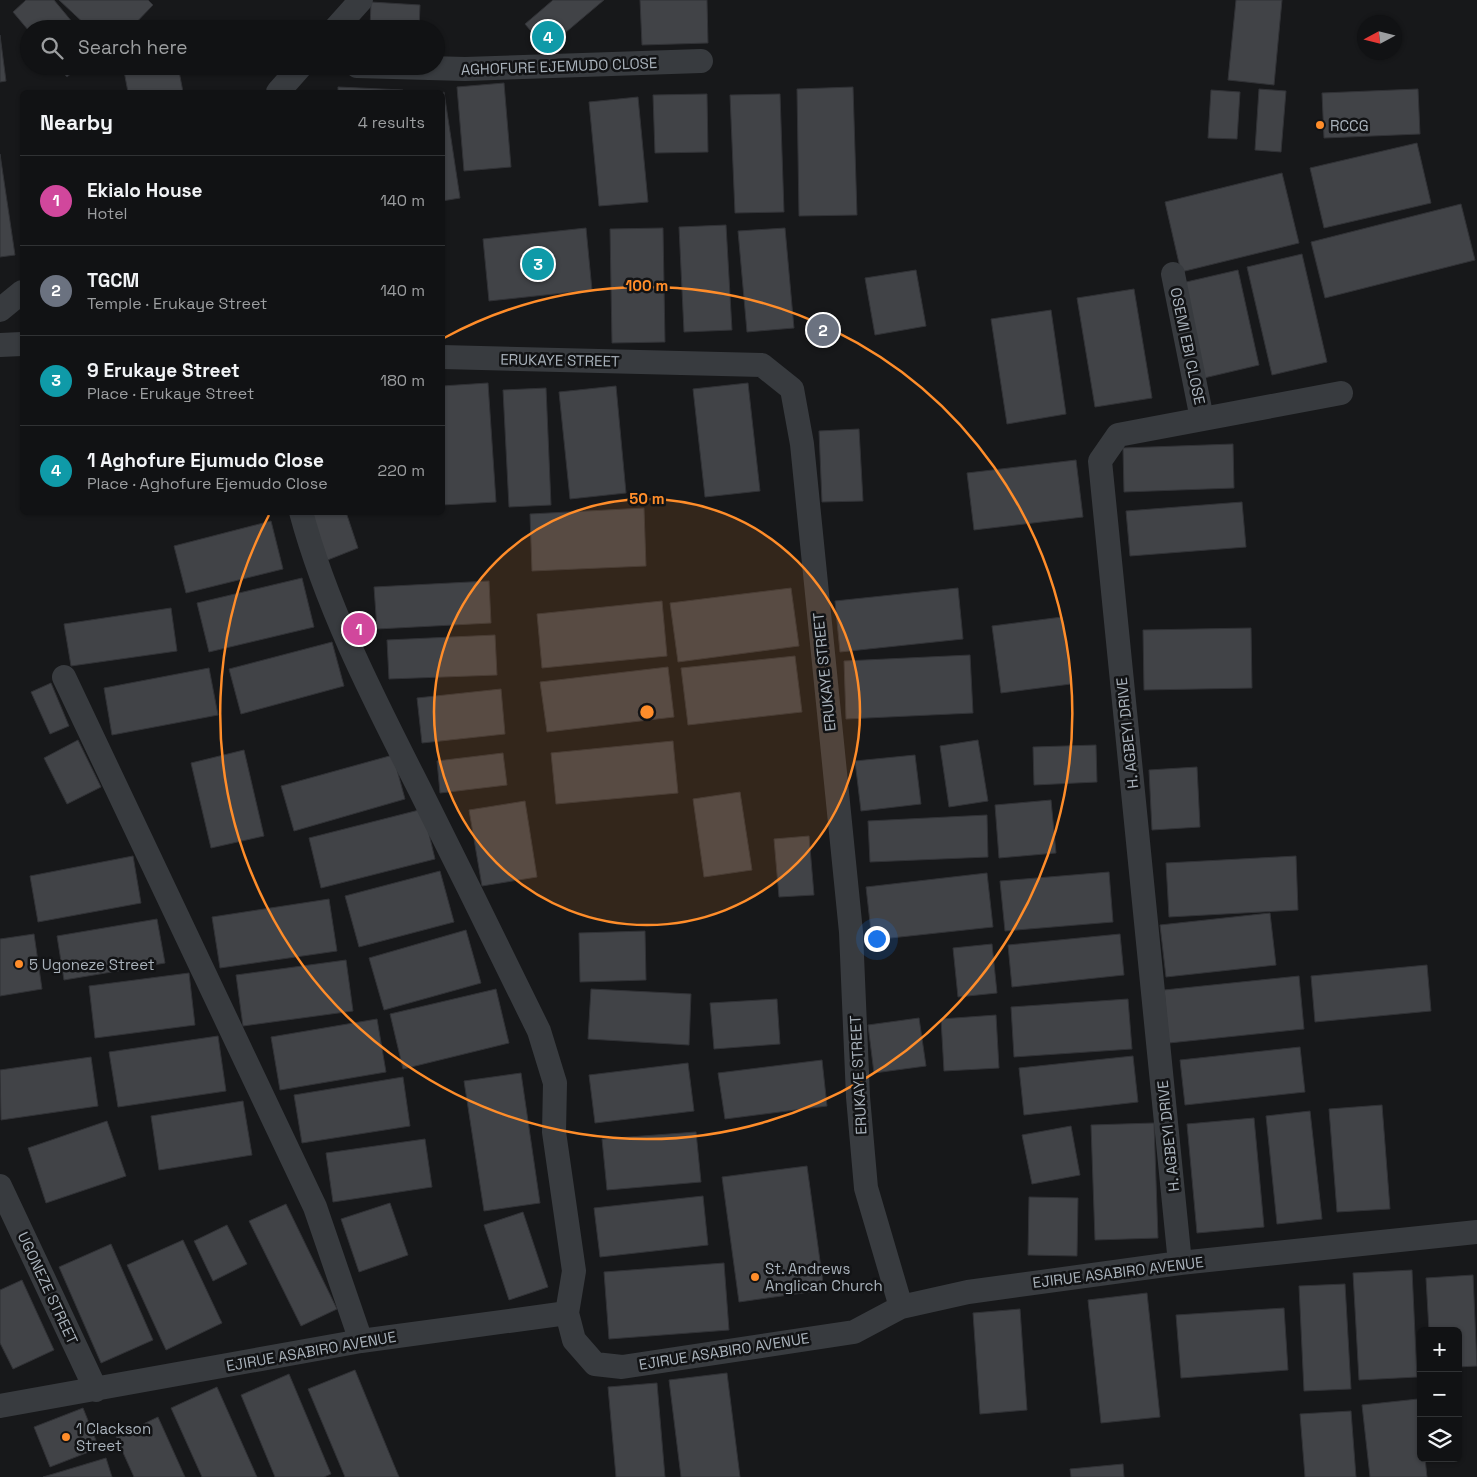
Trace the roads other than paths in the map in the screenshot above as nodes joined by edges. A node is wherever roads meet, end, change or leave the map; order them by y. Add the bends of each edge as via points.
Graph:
1 (361, 0) edge
2 (343, 20) edge
3 (701, 61) dead end
4 (445, 68) edge
5 (293, 75) edge
6 (280, 90) edge
7 (1173, 274) dead end
8 (20, 294) edge
9 (0, 310) edge
10 (20, 344) edge
11 (0, 345) edge
12 (445, 357) edge
13 (1341, 394) dead end
14 (1202, 419) junction
15 (301, 515) edge
16 (64, 677) dead end
17 (0, 1186) edge
18 (1477, 1232) edge
19 (1180, 1263) junction
20 (901, 1307) junction
21 (568, 1313) junction
22 (361, 1341) junction
23 (96, 1390) junction
24 (0, 1406) edge

1 - 2 street
3 - 4 street, AGHOFURE EJEMUDO CLOSE
5 - 6 street
7 - 14 street, OSEMI EBI CLOSE
8 - 9 street
10 - 11 street
12 - 20 street, ERUKAYE STREET via 762,365 792,389 802,444 851,932 858,1097 866,1188
13 - 14 street, H. AGBEYI DRIVE
14 - 19 street, H. AGBEYI DRIVE via 1118,435 1100,461
15 - 21 street via 336,613 381,714 539,1031 555,1083 554,1132 574,1271
16 - 22 street via 315,1207
17 - 23 street, UGONEZE STREET
18 - 19 street, EJIRUE ASABIRO AVENUE
19 - 20 street, EJIRUE ASABIRO AVENUE via 968,1292
20 - 21 street, EJIRUE ASABIRO AVENUE via 854,1332 622,1367 595,1364 574,1340
21 - 22 street, EJIRUE ASABIRO AVENUE
22 - 23 street, EJIRUE ASABIRO AVENUE
23 - 24 street, EJIRUE ASABIRO AVENUE

